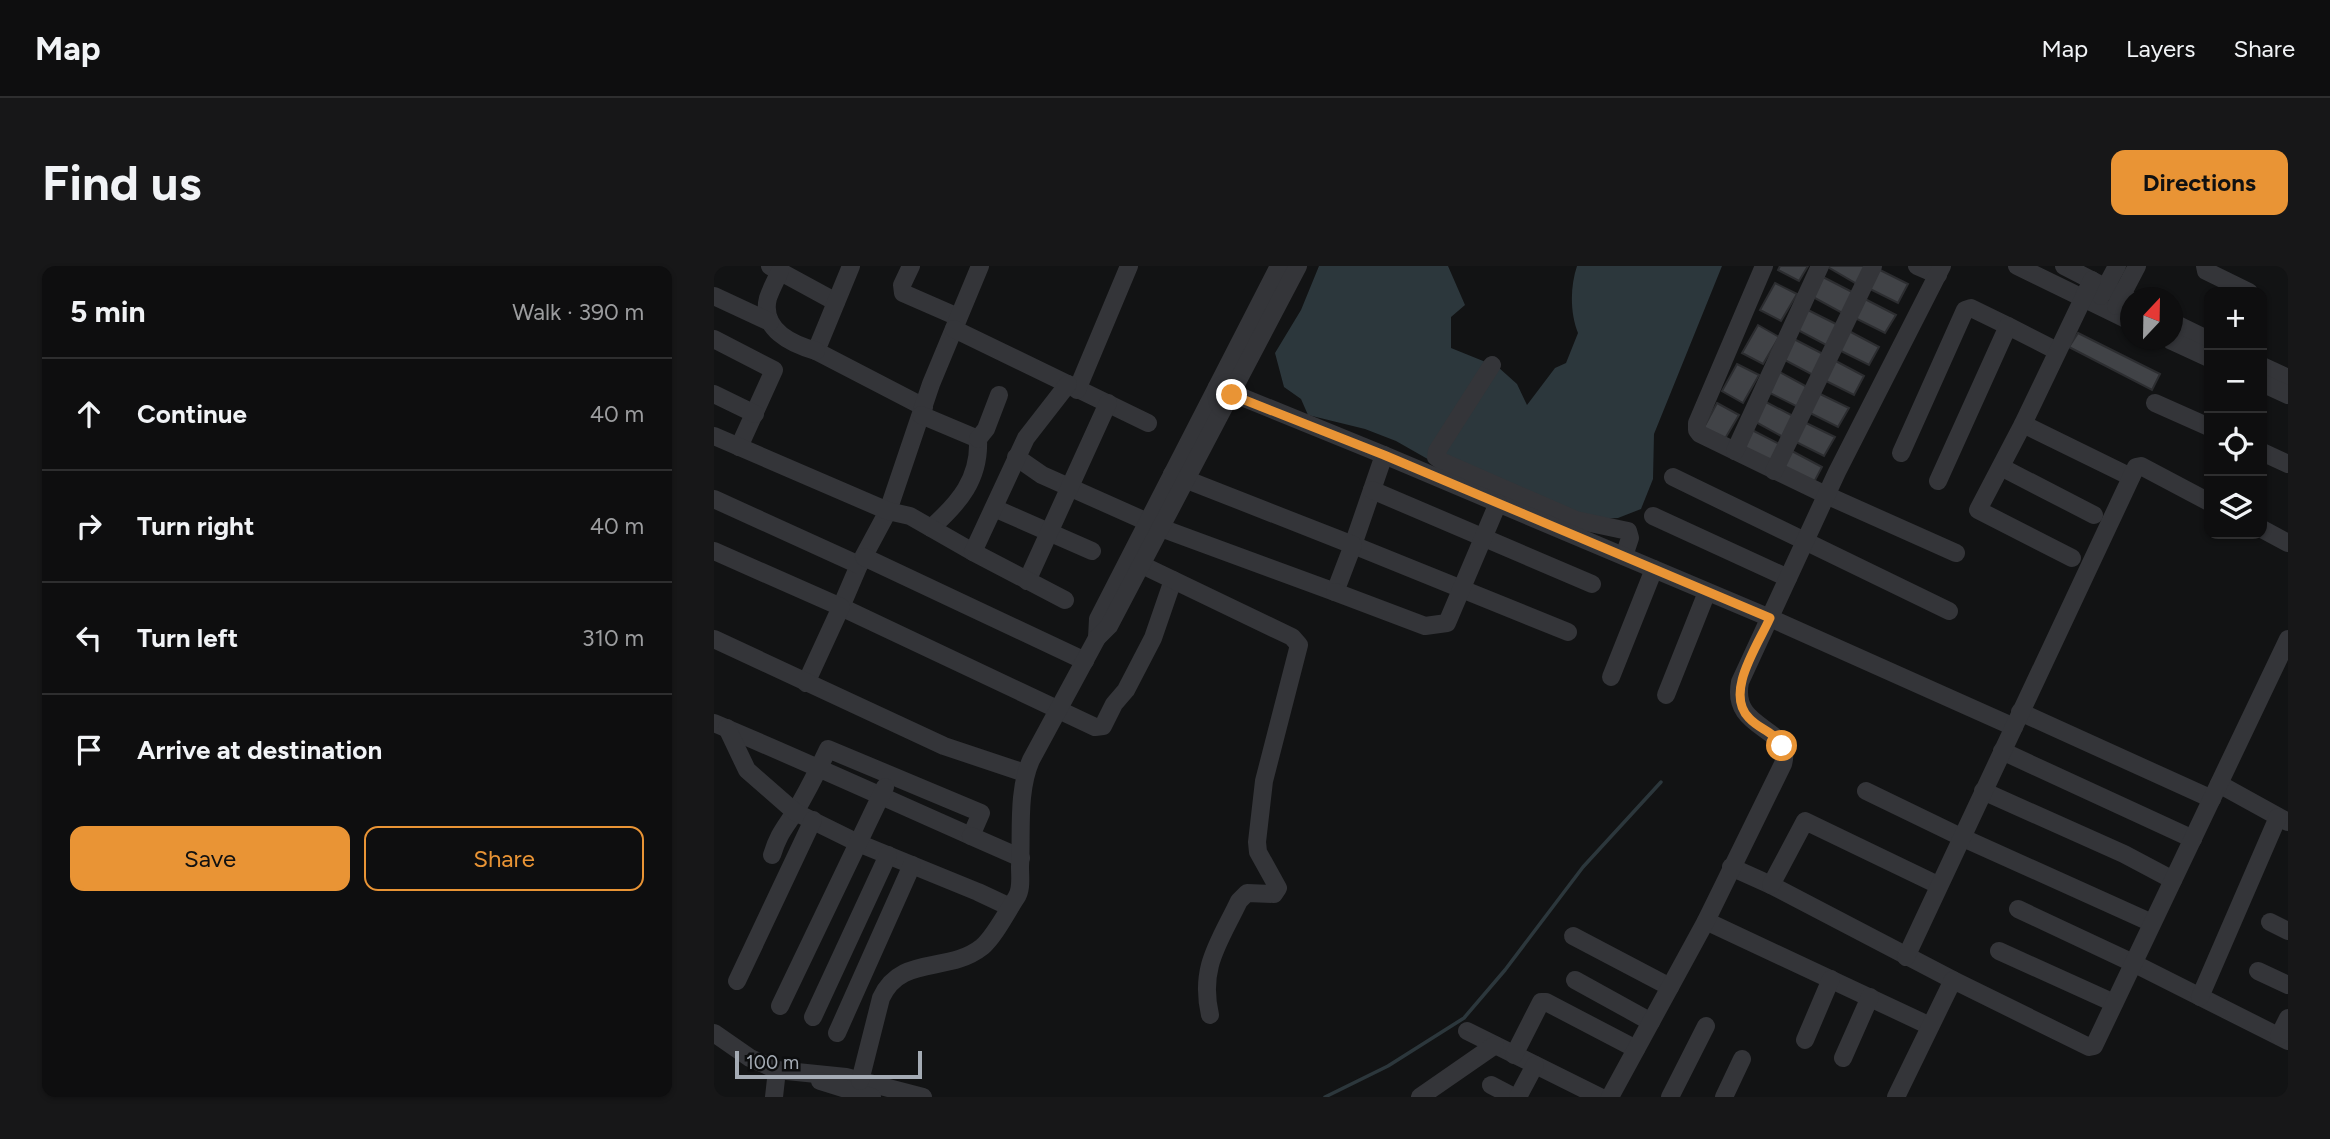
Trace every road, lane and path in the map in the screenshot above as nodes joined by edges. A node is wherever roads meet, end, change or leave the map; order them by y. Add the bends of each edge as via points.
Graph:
1 (851, 266) edge
2 (911, 266) edge
3 (979, 266) edge
4 (1129, 266) edge
5 (1279, 266) edge
6 (1298, 266) edge
7 (1765, 266) edge
8 (1820, 266) edge
9 (1873, 266) edge
10 (1917, 266) edge
11 (2017, 266) edge
12 (2064, 266) edge
13 (2117, 266) edge
14 (2137, 266) edge
15 (2205, 266) edge
16 (775, 269) edge
17 (1940, 271) edge
18 (2239, 287) edge
19 (2112, 290) edge
20 (714, 296) edge
21 (836, 302) junction
22 (2097, 306) junction
23 (2120, 316) edge
24 (770, 322) junction
25 (956, 323) junction
26 (2008, 326) junction
27 (2183, 327) edge
28 (714, 338) edge
29 (2204, 338) edge
30 (2183, 346) edge
31 (816, 351) junction
32 (2057, 351) junction
33 (2204, 356) edge
34 (1492, 365) dead end
35 (2267, 368) edge
36 (2288, 378) edge
37 (2267, 385) edge
38 (1072, 387) junction
39 (1224, 391) junction
40 (714, 394) edge
41 (999, 395) dead end
42 (2288, 395) edge
43 (1108, 403) junction
44 (2155, 403) dead end
45 (922, 411) junction
46 (755, 414) junction
47 (1148, 423) dead end
48 (2023, 425) junction
49 (2204, 425) edge
50 (714, 436) edge
51 (978, 439) junction
52 (739, 447) junction
53 (1735, 452) junction
54 (1901, 453) dead end
55 (2267, 454) edge
56 (1384, 455) junction
57 (1016, 457) junction
58 (2288, 464) edge
59 (2001, 467) junction
60 (1774, 471) junction
61 (1673, 477) dead end
62 (2131, 477) junction
63 (1180, 478) junction
64 (1938, 481) dead end
65 (1069, 487) junction
66 (1372, 490) junction
67 (1826, 495) junction
68 (714, 499) edge
69 (2204, 499) edge
70 (1498, 503) junction
71 (994, 508) junction
72 (887, 511) junction
73 (2094, 515) dead end
74 (1653, 516) dead end
75 (1155, 525) junction
76 (931, 528) junction
77 (1049, 532) junction
78 (2267, 532) edge
79 (1483, 537) junction
80 (1805, 542) junction
81 (2288, 543) edge
82 (1353, 545) junction
83 (714, 551) edge
84 (1092, 551) dead end
85 (973, 552) junction
86 (1956, 553) dead end
87 (1624, 556) junction
88 (2072, 558) dead end
89 (862, 561) junction
90 (1142, 565) junction
91 (1654, 569) junction
92 (1788, 578) junction
93 (1173, 580) junction
94 (1027, 581) junction
95 (1592, 584) dead end
96 (1462, 589) junction
97 (1335, 592) junction
98 (1707, 592) junction
99 (1065, 600) dead end
100 (841, 607) junction
101 (1949, 611) dead end
102 (1770, 618) junction
103 (1568, 632) dead end
104 (1097, 638) junction
105 (714, 639) edge
106 (2288, 639) edge
107 (1085, 661) junction
108 (1611, 677) dead end
109 (806, 683) junction
110 (1666, 695) dead end
111 (1059, 710) junction
112 (2017, 719) junction
113 (720, 725) edge
114 (2002, 751) junction
115 (818, 769) junction
116 (1025, 773) junction
117 (890, 775) junction
118 (1866, 791) dead end
119 (1983, 791) junction
120 (2215, 792) junction
121 (881, 796) junction
122 (795, 812) junction
123 (813, 820) junction
124 (2283, 820) edge
125 (971, 836) junction
126 (1961, 837) junction
127 (2193, 839) junction
128 (859, 843) junction
129 (772, 855) dead end
130 (887, 855) junction
131 (1021, 858) junction
132 (912, 864) junction
133 (1731, 867) junction
134 (2173, 880) junction
135 (1771, 885) junction
136 (1938, 885) junction
137 (1010, 907) junction
138 (2018, 909) dead end
139 (1706, 920) junction
140 (2270, 922) dead end
141 (2152, 923) junction
142 (2288, 930) edge
143 (1573, 936) dead end
144 (1999, 951) dead end
145 (1906, 957) junction
146 (2133, 963) junction
147 (2258, 971) dead end
148 (1830, 979) junction
149 (1575, 980) dead end
150 (1953, 980) junction
151 (737, 981) dead end
152 (2288, 985) edge
153 (1670, 987) junction
154 (2200, 997) junction
155 (1870, 998) junction
156 (2114, 1003) junction
157 (780, 1006) dead end
158 (1210, 1015) dead end
159 (813, 1017) dead end
160 (2288, 1018) edge
161 (1651, 1021) junction
162 (1706, 1026) dead end
163 (1930, 1026) junction
164 (1466, 1031) dead end
165 (714, 1033) edge
166 (837, 1033) dead end
167 (2283, 1039) edge
168 (1805, 1040) dead end
169 (1495, 1045) junction
170 (1636, 1049) junction
171 (1514, 1055) junction
172 (1843, 1058) dead end
173 (1742, 1059) dead end
174 (1535, 1065) junction
175 (777, 1070) junction
176 (804, 1074) junction
177 (860, 1081) junction
178 (1491, 1085) dead end
179 (1599, 1096) edge
180 (774, 1097) edge
181 (872, 1097) edge
182 (923, 1097) edge
183 (1420, 1097) edge
184 (1516, 1097) edge
185 (1670, 1097) edge
186 (1724, 1097) edge
187 (1896, 1097) edge

1 - 21 street
2 - 25 street via 903,293
3 - 25 street
4 - 38 street
5 - 39 street
6 - 39 street
7 - 53 street via 1696,427 1700,434
8 - 53 street
9 - 60 street
10 - 17 street
11 - 22 street
12 - 19 street
13 - 19 street
14 - 19 street
15 - 18 street via 2206,271
16 - 21 street
16 - 24 street via 767,306
17 - 67 street
19 - 22 street
19 - 22 street
20 - 24 street
21 - 31 street
22 - 23 street
22 - 32 street
24 - 31 street via 784,338
25 - 38 street
25 - 45 street
26 - 32 street
26 - 54 street via 1971,308 1965,310
26 - 64 street
27 - 29 street
28 - 46 street via 773,368
30 - 33 street
31 - 45 street
32 - 48 street
34 - 87 street via 1436,457 1576,520 1628,531
35 - 36 street
37 - 42 street
38 - 43 street
38 - 57 street via 1026,438
39 - 56 street
39 - 63 street
40 - 46 street
41 - 51 street
43 - 47 street
43 - 65 street
44 - 49 street
45 - 51 street
45 - 72 street
46 - 52 street
48 - 59 street
48 - 62 street
50 - 52 street
51 - 76 street via 965,493
52 - 72 street
53 - 60 street
55 - 58 street
56 - 66 street
56 - 70 street
57 - 65 street
57 - 71 street
59 - 73 street
59 - 88 street via 1978,510
60 - 67 street
61 - 80 street
62 - 69 street via 2141,466
62 - 112 street
63 - 75 street
63 - 82 street
65 - 75 street
65 - 77 street
66 - 79 street
66 - 82 street
67 - 80 street
67 - 86 street
68 - 89 street
70 - 79 street
70 - 87 street
71 - 77 street
71 - 85 street
72 - 76 street via 910,516
72 - 89 street
74 - 92 street
75 - 90 street
75 - 97 street
75 - 104 street via 1098,619
76 - 85 street
77 - 84 street
77 - 94 street
78 - 81 street
79 - 95 street
79 - 96 street
80 - 92 street
80 - 101 street
82 - 96 street
82 - 97 street
83 - 100 street
85 - 94 street
87 - 91 street
89 - 100 street
89 - 107 street
90 - 93 street
90 - 104 street via 1110,626
91 - 98 street
91 - 108 street
92 - 102 street
93 - 111 street via 1153,638 1103,726 1095,727
93 - 158 street via 1292,637 1299,645 1264,781 1256,842 1278,888 1274,894 1247,893 1239,901 1209,965 1206,998
94 - 99 street
96 - 97 street via 1447,623 1432,626
96 - 103 street
98 - 102 street
98 - 110 street
100 - 109 street
100 - 111 street
102 - 112 street
102 - 133 street via 1739,696 1746,715 1776,737 1785,757
104 - 107 street
105 - 109 street
106 - 120 street
107 - 111 street
109 - 116 street via 944,746
111 - 116 street
112 - 114 street
112 - 120 street
113 - 115 street
113 - 122 street via 747,769
114 - 119 street
114 - 127 street
115 - 117 street via 828,749
115 - 121 street
115 - 122 street
116 - 131 street
117 - 121 street
117 - 125 street via 981,813
118 - 126 street
119 - 126 street
119 - 134 street
120 - 124 street
120 - 127 street
121 - 125 street
121 - 128 street
122 - 123 street
122 - 129 street via 778,835
123 - 128 street
123 - 151 street
124 - 154 street
125 - 131 street
126 - 136 street
126 - 141 street
127 - 134 street
128 - 130 street
128 - 157 street
130 - 132 street
130 - 159 street
131 - 137 street via 1019,894
132 - 137 street
132 - 166 street
133 - 135 street
133 - 139 street
134 - 141 street
135 - 136 street via 1805,821
135 - 145 street
136 - 145 street
137 - 177 street via 983,946 960,960 909,970 887,986
138 - 146 street
139 - 148 street
139 - 153 street
140 - 142 street
141 - 146 street
143 - 153 street
144 - 156 street
145 - 150 street
146 - 154 street
146 - 156 street
147 - 152 street
148 - 155 street
148 - 168 street
149 - 161 street
150 - 156 street via 2091,1047
150 - 163 street
153 - 161 street
154 - 167 street
155 - 163 street
155 - 172 street
160 - 167 street
161 - 170 street
162 - 185 street
163 - 187 street
164 - 169 street
165 - 175 street
169 - 171 street
169 - 183 street
170 - 171 street via 1541,1002
170 - 179 street
171 - 174 street
173 - 186 street
174 - 179 street
174 - 184 street
175 - 176 street
175 - 180 street
176 - 177 street
176 - 181 street
177 - 182 street
178 - 184 street

